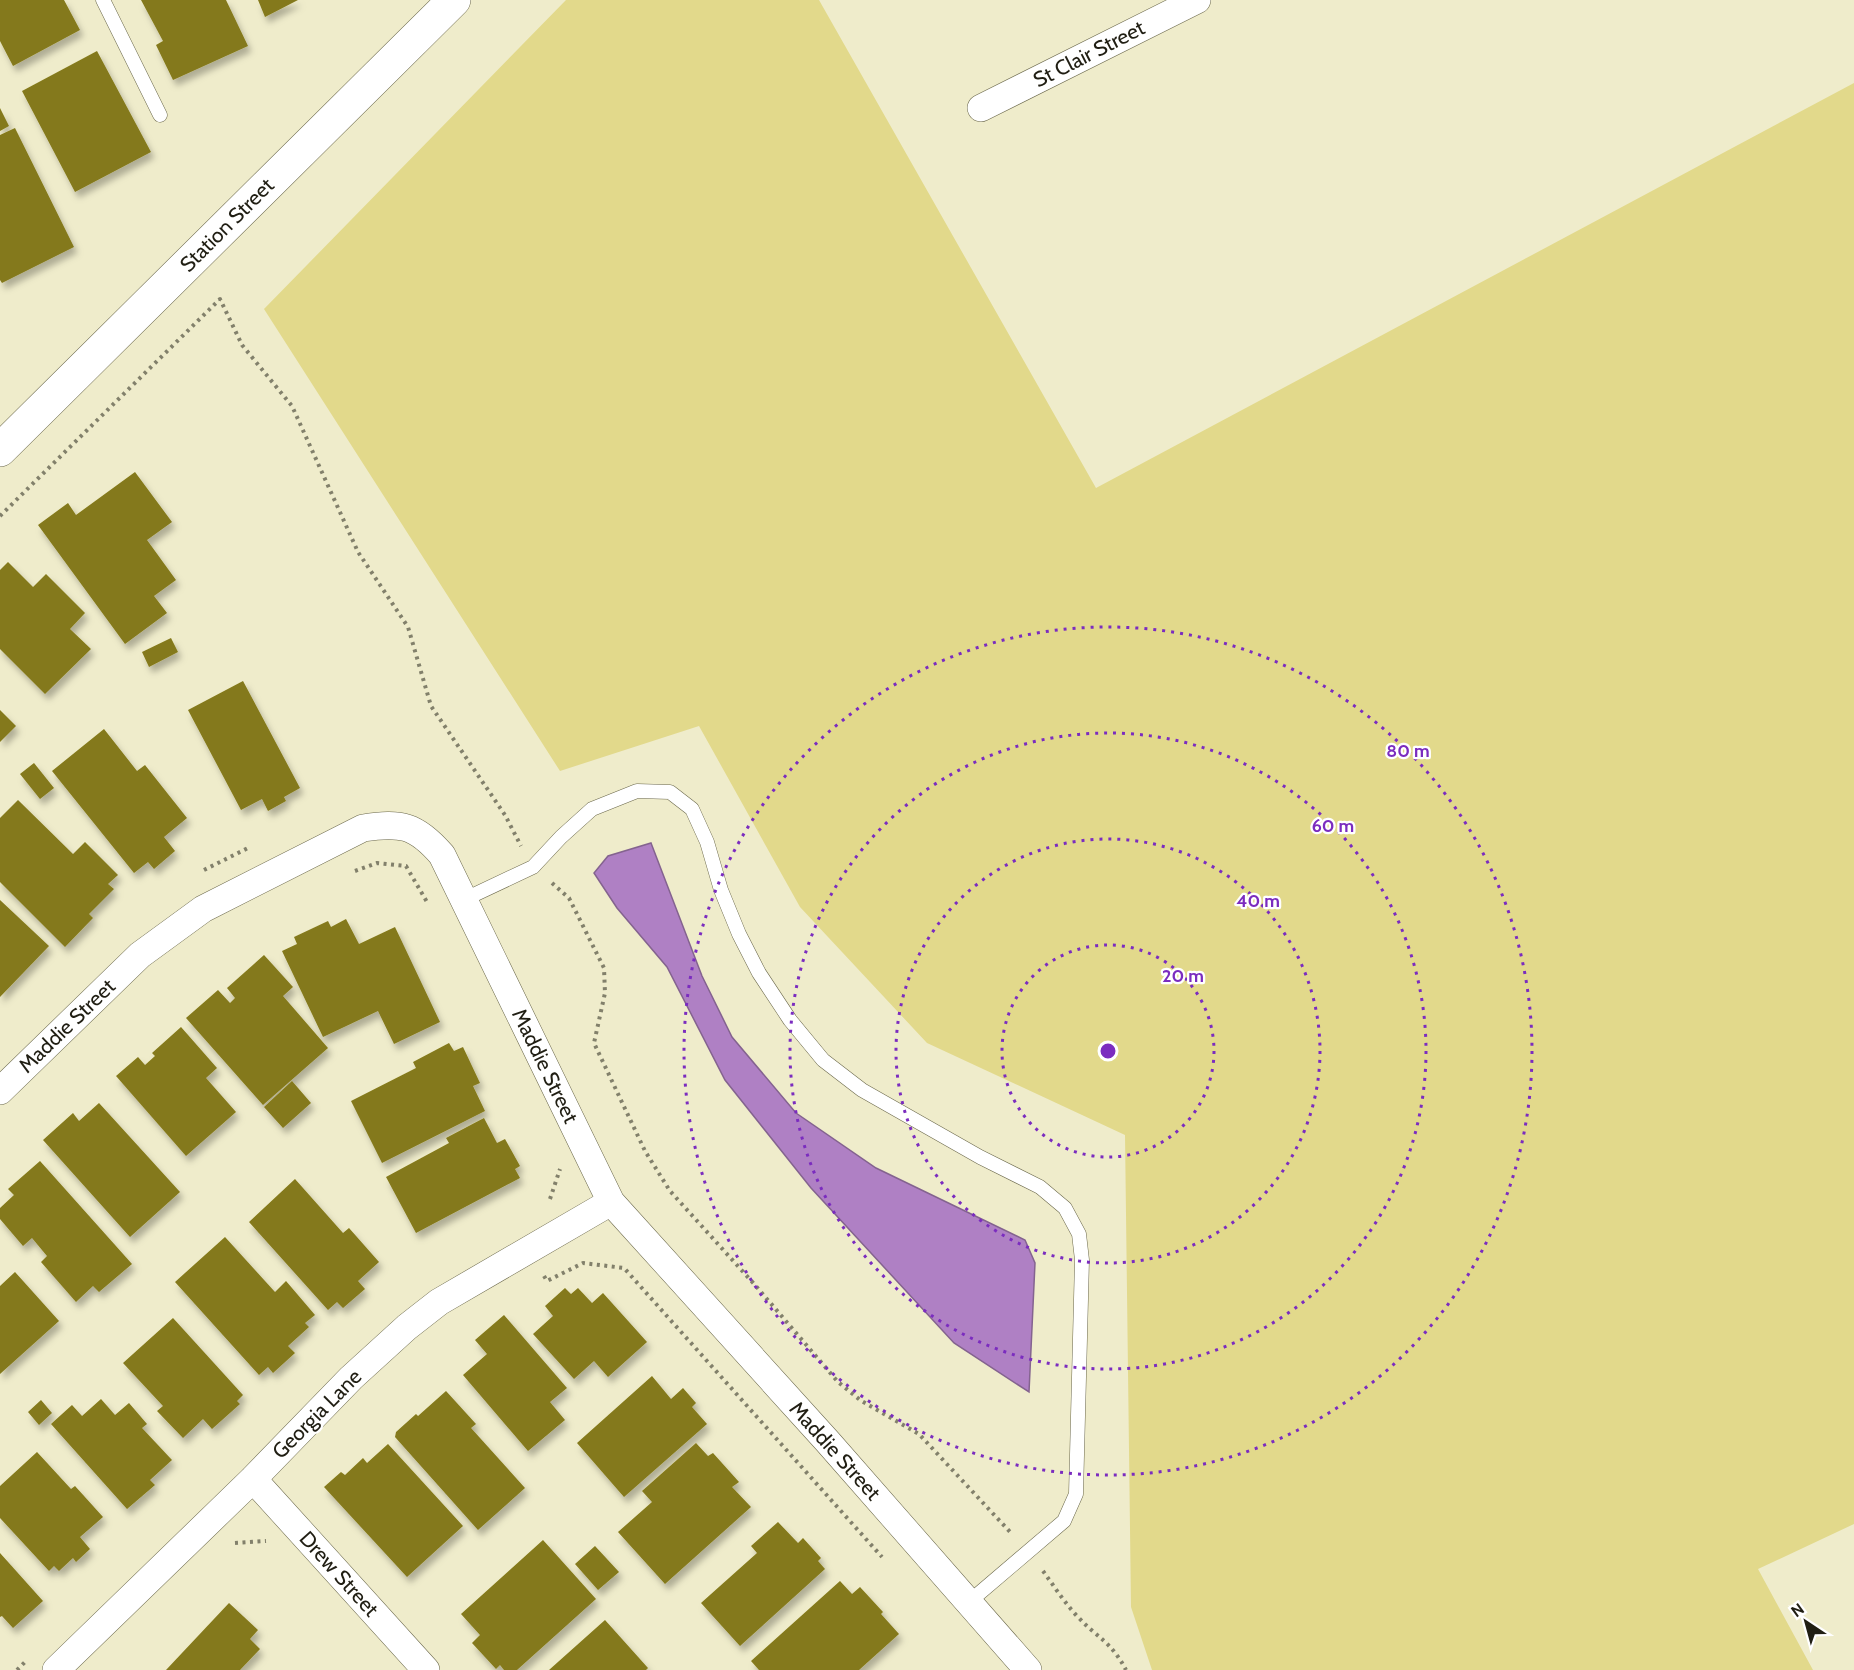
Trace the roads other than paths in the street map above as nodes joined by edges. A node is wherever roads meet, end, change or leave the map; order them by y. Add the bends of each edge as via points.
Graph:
1 (103, 0) edge
2 (454, 0) edge
3 (1197, 0) edge
4 (981, 108) dead end
5 (160, 115) dead end
6 (0, 450) edge
7 (463, 900) junction
8 (0, 1091) edge
9 (611, 1202) junction
10 (253, 1479) junction
11 (969, 1602) junction
12 (56, 1670) edge
13 (426, 1670) edge
14 (1028, 1670) edge

1 - 5 lane
2 - 6 street, Station Street
3 - 4 street, St Clair Street
7 - 8 street, Maddie Street via 441,855 426,837 406,827 387,824 363,828 203,909 140,955
7 - 9 street, Maddie Street
7 - 11 lane via 533,867 592,809 637,791 670,792 692,809 721,890 759,973 790,1020 824,1060 862,1089 1040,1187 1065,1208 1079,1234 1082,1260 1076,1494 1064,1521
9 - 10 street, Georgia Lane via 439,1302 351,1378
9 - 11 street, Maddie Street
10 - 12 street, Georgia Lane
10 - 13 street, Drew Street
11 - 14 street, Maddie Street

